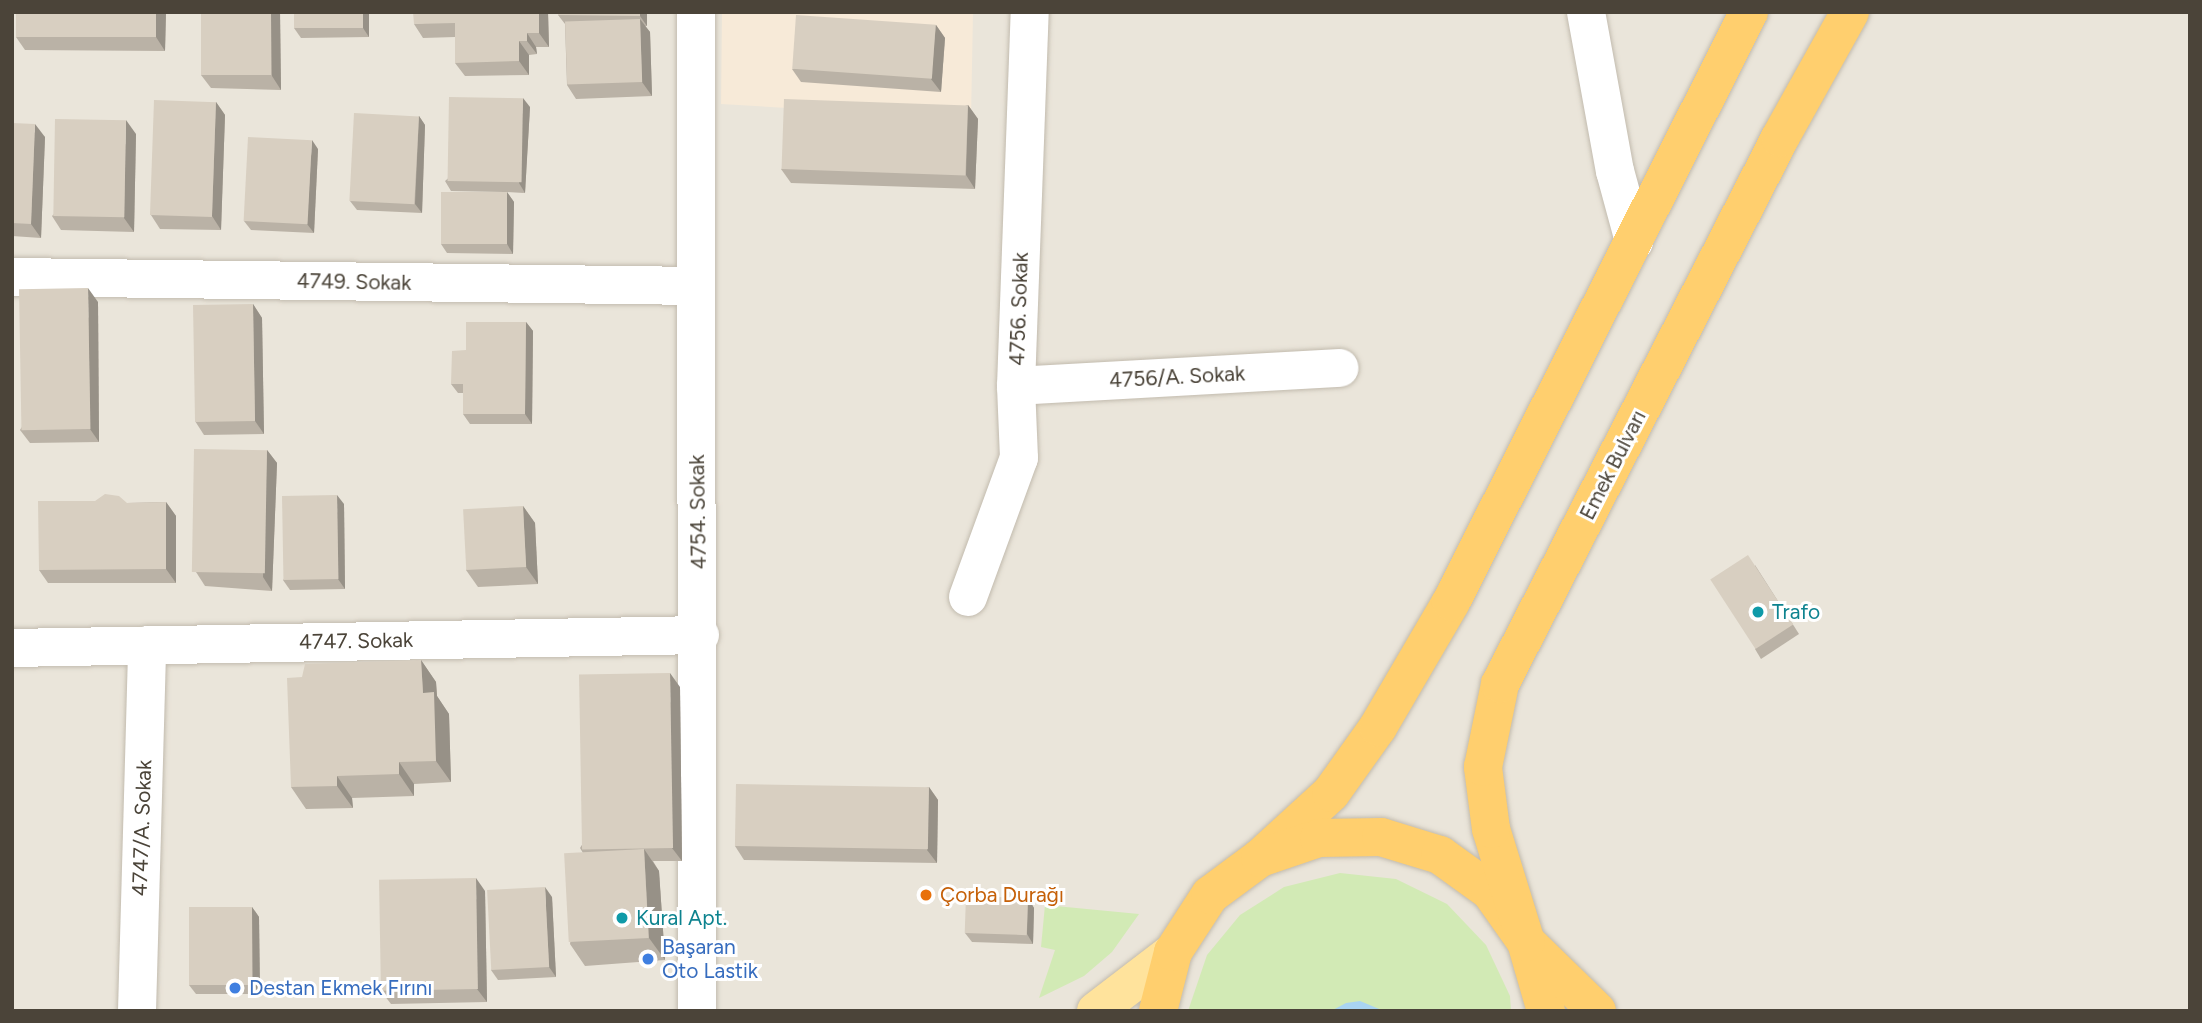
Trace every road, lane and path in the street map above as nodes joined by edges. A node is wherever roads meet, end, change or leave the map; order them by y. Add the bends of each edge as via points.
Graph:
1 (696, 12) edge
2 (1030, 12) edge
3 (1586, 12) edge
4 (1749, 12) edge
5 (1850, 12) edge
6 (1634, 241) junction
7 (12, 277) edge
8 (696, 286) junction
9 (1339, 368) dead end
10 (1016, 387) junction
11 (968, 597) dead end
12 (700, 635) junction
13 (147, 645) junction
14 (12, 648) edge
15 (1260, 858) junction
16 (1526, 942) junction
17 (1173, 952) junction
18 (137, 1011) edge
19 (697, 1011) edge
20 (1096, 1011) edge
21 (1158, 1011) edge
22 (1546, 1011) edge
23 (1597, 1011) edge

1 - 8 street, 4754. Sokak
2 - 10 street, 4756. Sokak
3 - 6 street via 1615,171
4 - 6 highway
5 - 16 highway, Emek Bulvarı via 1780,138 1500,684 1483,766 1491,829
6 - 15 highway via 1451,602 1378,727 1331,793
7 - 8 street, 4749. Sokak
8 - 12 street, 4754. Sokak
9 - 10 street, 4756/A. Sokak
10 - 11 street, 4756. Sokak via 1019,457
12 - 13 street, 4747. Sokak
12 - 19 street, 4754. Sokak
13 - 14 street, 4747. Sokak
13 - 18 street, 4747/A. Sokak
15 - 16 highway via 1319,838 1381,837 1440,855 1490,891
15 - 17 highway via 1210,895
16 - 22 highway, Emek Bulvarı
16 - 23 highway
17 - 20 main road
17 - 21 highway

